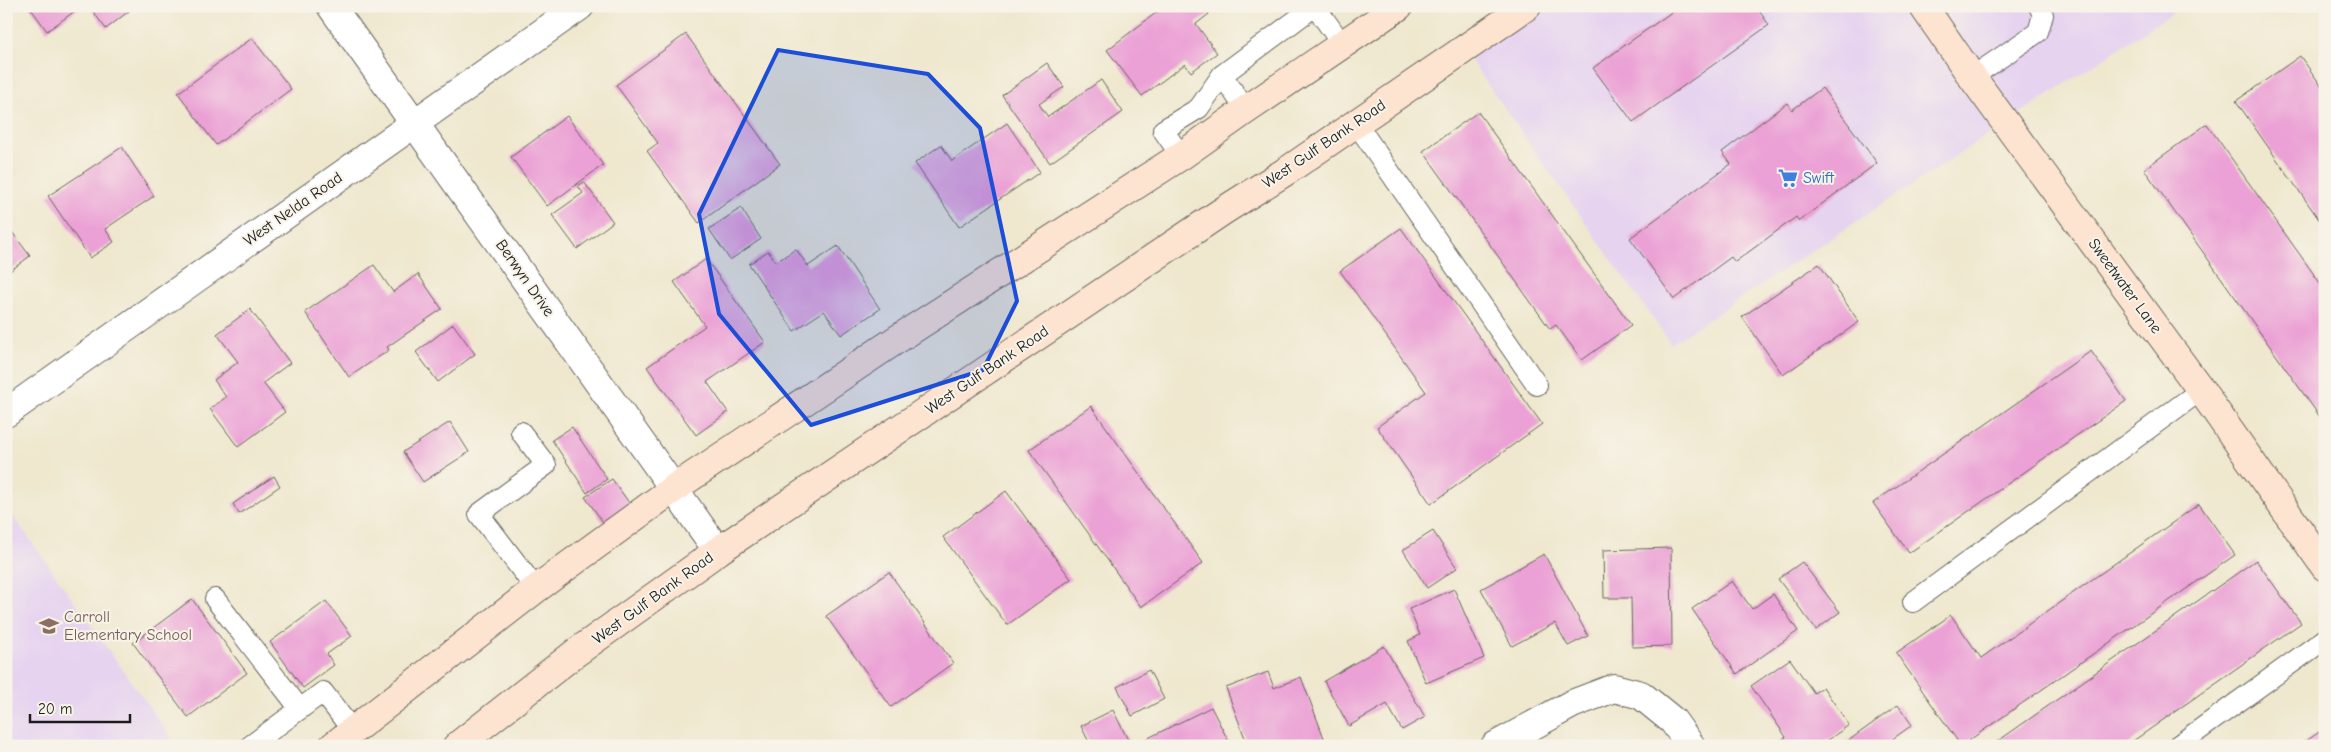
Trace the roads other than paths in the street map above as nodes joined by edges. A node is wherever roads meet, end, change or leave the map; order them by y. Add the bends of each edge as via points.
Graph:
1 (331, 6) edge
2 (580, 6) edge
3 (1399, 6) edge
4 (1527, 6) edge
5 (1923, 6) edge
6 (2039, 6) edge
7 (1342, 44) junction
8 (1222, 75) junction
9 (1972, 77) junction
10 (1246, 110) junction
11 (415, 123) junction
12 (1356, 123) junction
13 (1181, 156) junction
14 (1537, 385) dead end
15 (2201, 390) junction
16 (6, 413) edge
17 (521, 432) dead end
18 (673, 489) junction
19 (718, 551) junction
20 (2325, 567) edge
21 (536, 590) junction
22 (215, 599) dead end
23 (1913, 602) dead end
24 (2325, 639) edge
25 (300, 709) junction
26 (342, 738) edge
27 (250, 746) edge
28 (457, 746) edge
29 (1495, 746) edge
30 (1691, 746) edge
31 (2177, 746) edge

1 - 11 street, Berwyn Drive
2 - 11 street, West Nelda Road
3 - 7 main road
4 - 12 main road, West Gulf Bank Road
5 - 9 main road, Sweetwater Lane
6 - 9 lane via 2044,15 2038,32
7 - 8 lane via 1315,6
7 - 10 main road
8 - 10 lane
8 - 13 lane via 1199,108 1163,130
9 - 15 main road, Sweetwater Lane
10 - 13 main road
11 - 16 street, West Nelda Road
11 - 18 street, Berwyn Drive
12 - 14 lane
12 - 19 main road, West Gulf Bank Road
13 - 18 main road via 926,320
15 - 20 main road, Sweetwater Lane
15 - 23 lane
17 - 21 lane via 546,465 479,514
18 - 19 street, Berwyn Drive
18 - 21 main road
19 - 28 main road, West Gulf Bank Road via 574,654
21 - 26 main road
22 - 25 lane
24 - 31 lane
25 - 26 lane via 324,692
25 - 27 lane
29 - 30 street via 1572,704 1614,688 1641,695 1673,721

